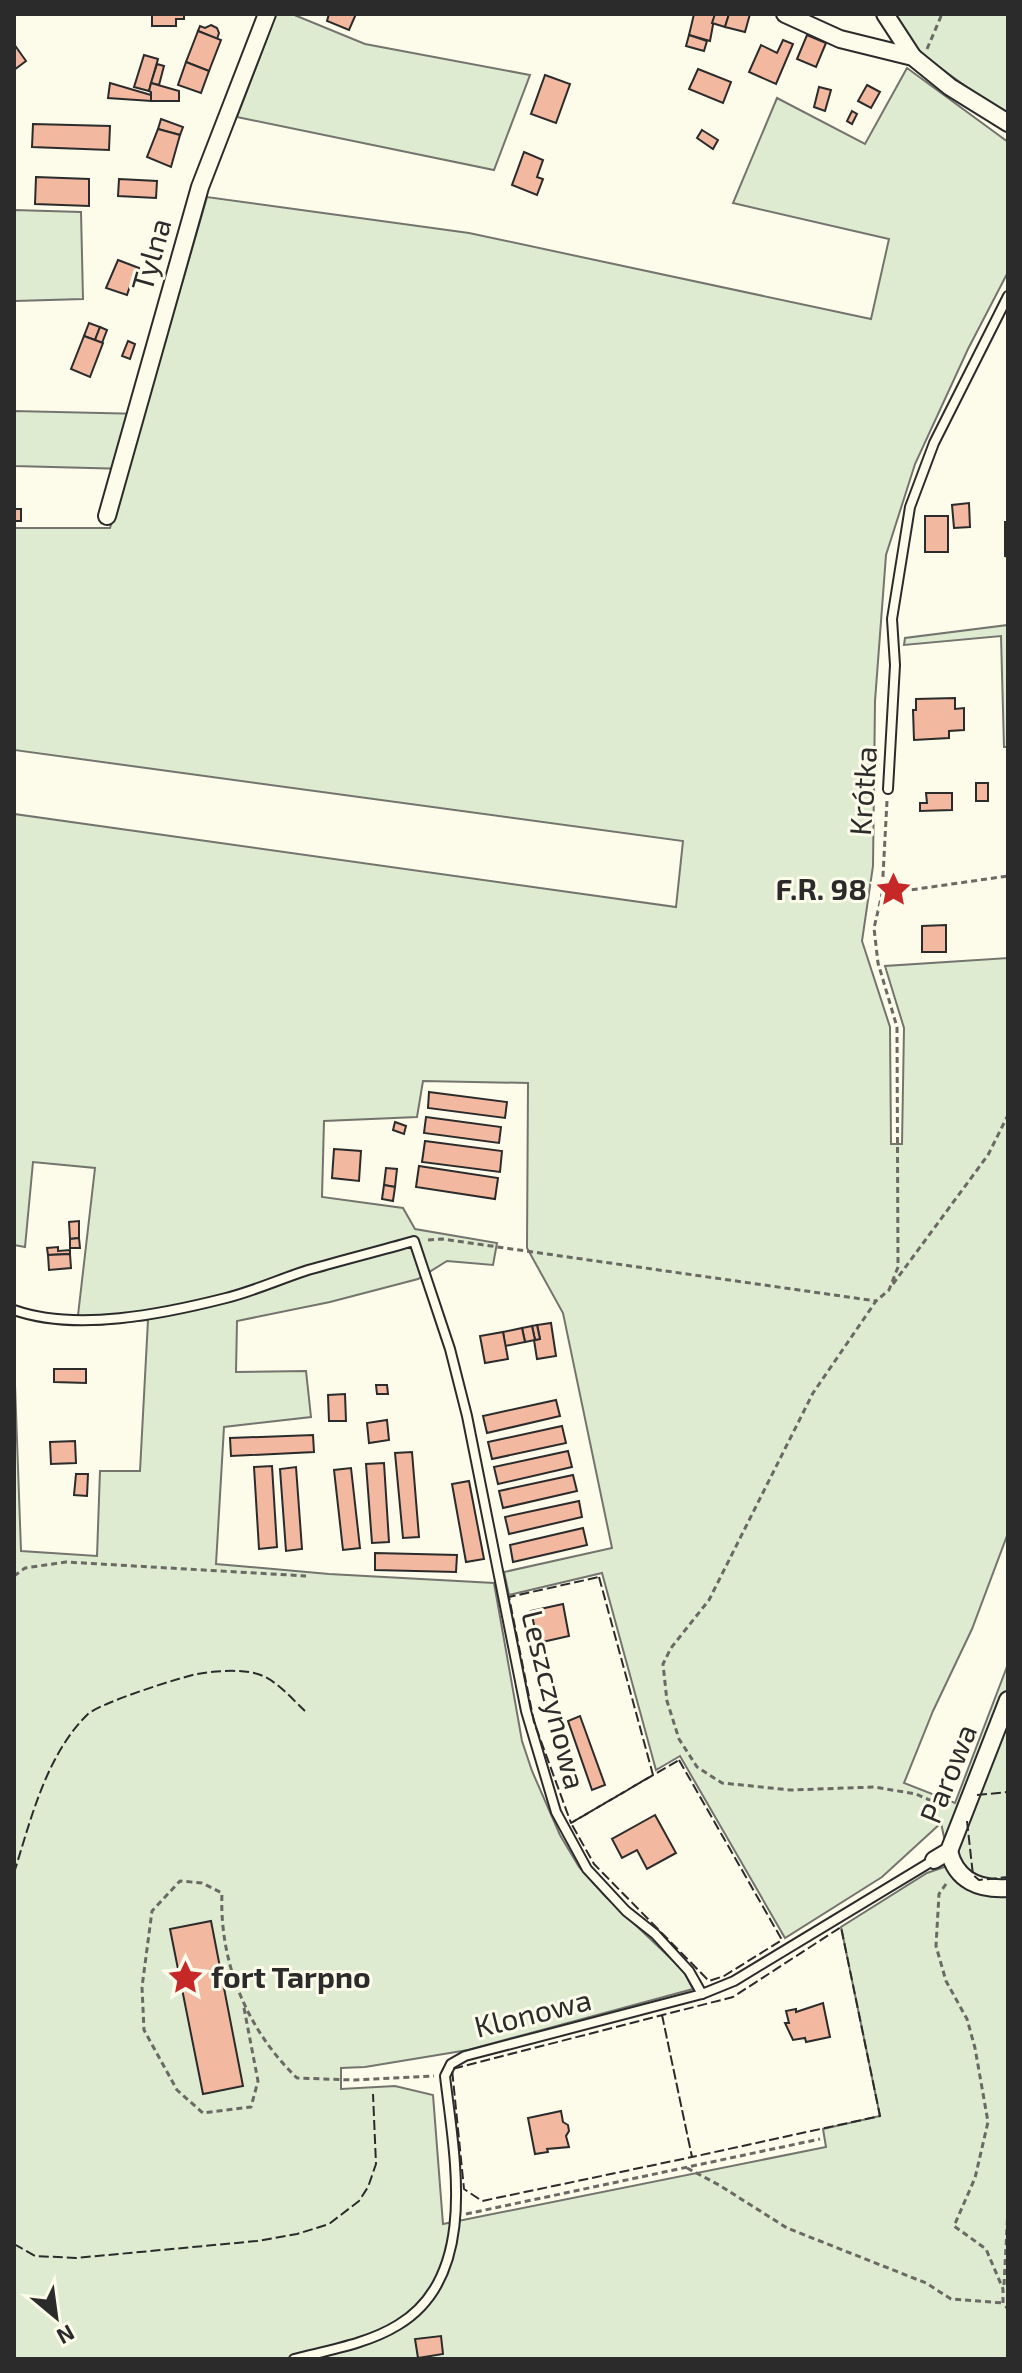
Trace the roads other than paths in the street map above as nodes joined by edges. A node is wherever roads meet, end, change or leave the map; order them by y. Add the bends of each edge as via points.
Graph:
1 (267, 14) edge
2 (785, 14) edge
3 (885, 14) edge
4 (917, 60) junction
5 (1008, 123) edge
6 (1008, 296) edge
7 (107, 516) dead end
8 (888, 789) road end
9 (14, 1310) edge
10 (1008, 1700) edge
11 (945, 1859) junction
12 (1008, 1888) edge
13 (702, 1994) junction
14 (294, 2359) edge

1 - 7 street, Tylna via 200,187
2 - 4 street via 840,39
3 - 4 street
4 - 5 street
6 - 8 lane, Krótka via 934,443 910,507 892,619 895,665
9 - 13 lane, Leszczynowa via 99,1321 151,1313 228,1298 414,1241 467,1416 526,1711 556,1812 587,1869 655,1934
10 - 11 street, Parowa
11 - 12 street via 980,1887
11 - 13 lane, Klonowa via 734,1981
13 - 14 lane, Klonowa via 451,2064 445,2076 457,2183 451,2250 442,2280 424,2305 399,2325 369,2340

